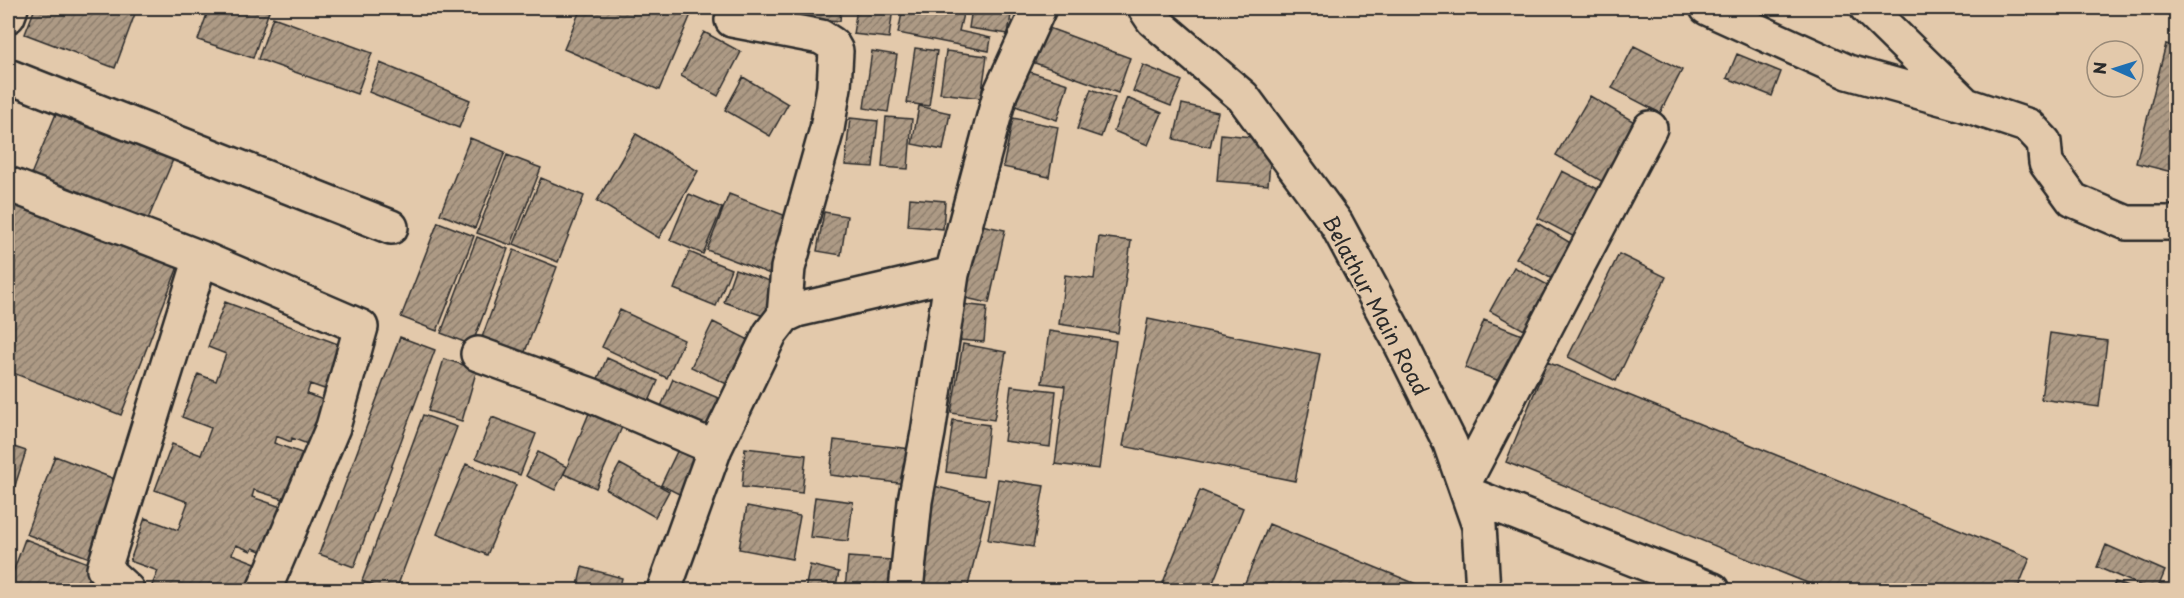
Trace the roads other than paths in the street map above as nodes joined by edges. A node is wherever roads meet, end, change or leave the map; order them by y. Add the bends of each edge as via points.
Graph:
1 (11, 8) edge
2 (1039, 8) edge
3 (1145, 8) edge
4 (1707, 8) edge
5 (1867, 8) edge
6 (8, 16) edge
7 (732, 20) dead end
8 (8, 76) edge
9 (1966, 105) junction
10 (1650, 128) dead end
11 (8, 184) edge
12 (2176, 223) edge
13 (391, 227) dead end
14 (201, 258) junction
15 (952, 274) junction
16 (784, 316) junction
17 (478, 354) dead end
18 (715, 448) junction
19 (1466, 489) junction
20 (665, 587) dead end
21 (127, 591) edge
22 (264, 591) edge
23 (906, 591) edge
24 (1483, 591) edge
25 (1713, 591) edge

1 - 6 street
2 - 15 street via 1000,94
3 - 19 street, Belathur Main Road via 1243,97 1336,223 1445,433
4 - 9 street via 1848,72
5 - 9 street
7 - 16 street via 821,37 836,51 827,129 788,268
8 - 13 street
9 - 12 street via 2029,126 2044,142 2046,163 2073,200 2127,223
10 - 19 street
11 - 14 street
14 - 21 street via 105,569
14 - 22 street via 361,327 333,427
15 - 16 street
15 - 23 street via 915,501
16 - 18 street via 770,334
17 - 18 street via 591,395
18 - 20 street
19 - 24 street, Belathur Main Road via 1479,526
19 - 25 street

